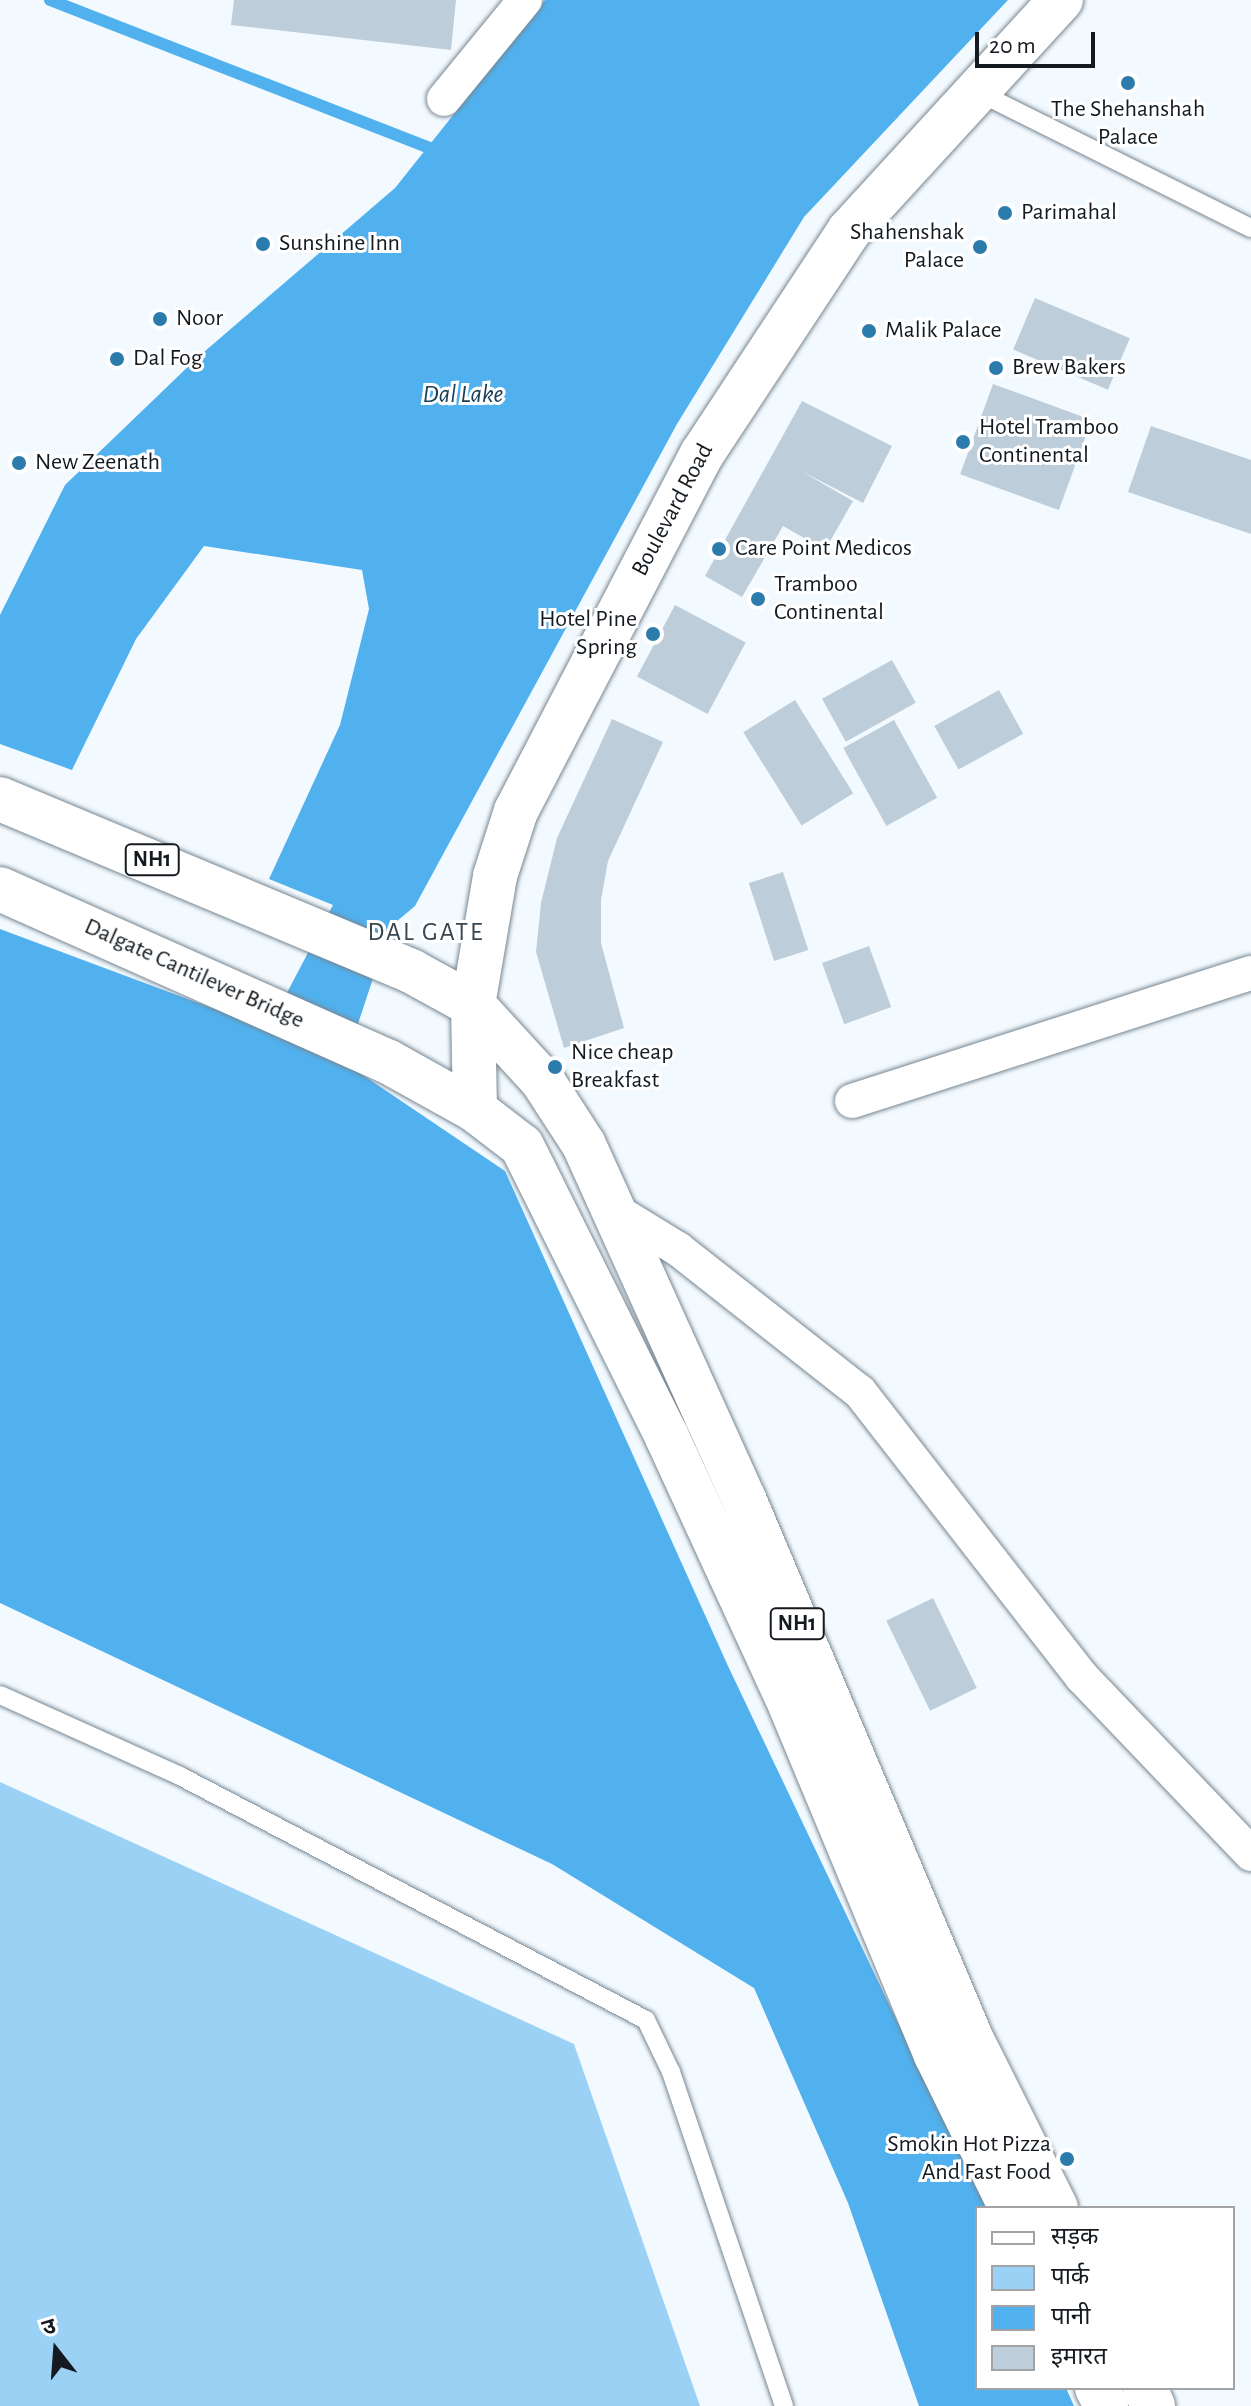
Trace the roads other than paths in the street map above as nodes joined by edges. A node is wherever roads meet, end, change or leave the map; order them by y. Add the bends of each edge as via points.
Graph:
1 (525, 0) edge
2 (1061, 0) edge
3 (973, 90) junction
4 (444, 99) dead end
5 (1251, 228) edge
6 (0, 799) edge
7 (0, 889) edge
8 (1251, 973) edge
9 (473, 1005) junction
10 (852, 1101) dead end
11 (475, 1110) junction
12 (611, 1208) junction
13 (0, 1695) edge
14 (1251, 1854) edge
15 (1010, 2206) edge
16 (1055, 2206) edge
17 (784, 2406) edge

1 - 4 street
2 - 3 main road, Boulevard Road
3 - 5 lane
3 - 9 main road, Boulevard Road via 849,231 702,454 516,811 495,876
6 - 9 main road, NH1 via 304,921
7 - 11 main road, Dalgate Cantilever Bridge / NH1 via 387,1061
8 - 10 street
9 - 11 main road, Boulevard Road
9 - 12 main road, NH1 via 563,1108
11 - 15 main road, NH1 via 522,1146 581,1253 791,1707 936,2055
12 - 14 street via 678,1249 860,1392 1082,1677
12 - 16 main road, NH1 via 744,1499 971,2038
13 - 17 lane via 193,1782 646,2020 671,2072

